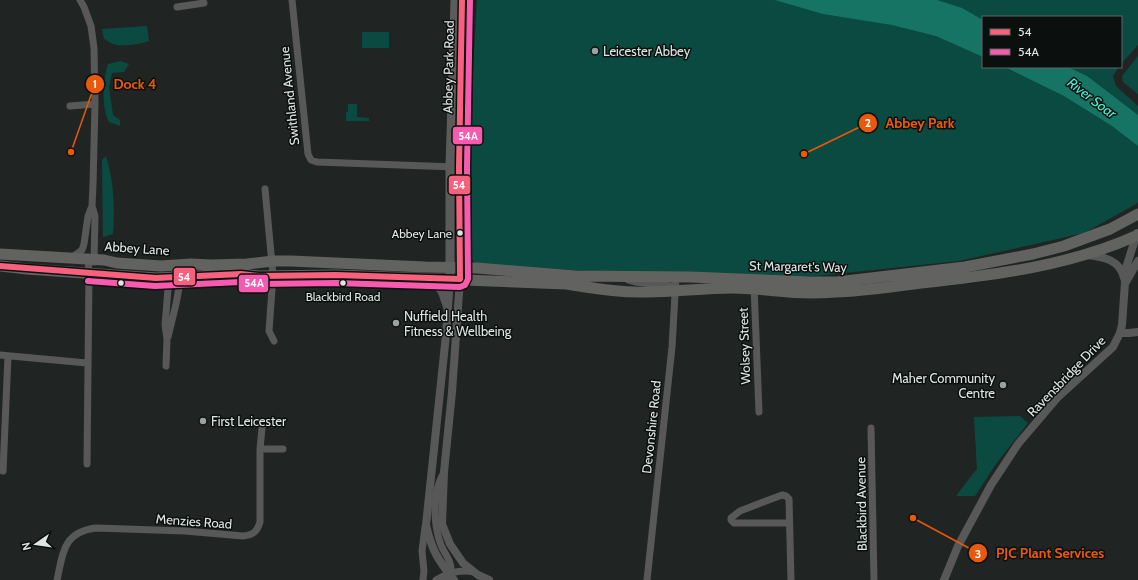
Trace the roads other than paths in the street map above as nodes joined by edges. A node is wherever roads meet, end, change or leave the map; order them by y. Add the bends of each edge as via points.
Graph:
1 (80, 0) edge
2 (292, 0) edge
3 (454, 0) edge
4 (462, 0) edge
5 (186, 3) edge
6 (204, 3) dead end
7 (177, 7) dead end
8 (95, 104) junction
9 (70, 106) dead end
10 (455, 167) junction
11 (265, 189) dead end
12 (92, 206) junction
13 (1138, 214) edge
14 (1137, 233) edge
15 (0, 254) edge
16 (1084, 255) junction
17 (273, 261) junction
18 (1138, 261) edge
19 (89, 262) junction
20 (191, 264) junction
21 (0, 266) edge
22 (160, 266) junction
23 (455, 274) junction
24 (273, 275) junction
25 (175, 276) junction
26 (613, 276) junction
27 (676, 277) junction
28 (428, 279) junction
29 (754, 284) junction
30 (1125, 284) junction
31 (675, 291) junction
32 (448, 310) junction
33 (1138, 332) edge
34 (1120, 333) junction
35 (167, 339) junction
36 (274, 341) dead end
37 (4, 356) edge
38 (87, 363) junction
39 (166, 366) dead end
40 (759, 412) dead end
41 (437, 424) junction
42 (449, 426) junction
43 (262, 428) dead end
44 (871, 428) dead end
45 (260, 449) junction
46 (283, 449) dead end
47 (87, 464) dead end
48 (3, 471) dead end
49 (444, 472) junction
50 (789, 523) junction
51 (426, 525) junction
52 (474, 572) junction
53 (450, 578) edge
54 (57, 580) edge
55 (423, 580) edge
56 (436, 580) edge
57 (489, 580) edge
58 (647, 580) edge
59 (791, 580) edge
60 (874, 580) edge
61 (944, 580) edge

1 - 8 street via 88,16 93,37
2 - 10 street, Swithland Avenue via 309,157 317,162
3 - 10 main road, Abbey Park Road
4 - 10 main road, Abbey Park Road
5 - 6 street
5 - 7 street
8 - 9 street
8 - 12 street
10 - 23 main road, Abbey Park Road
11 - 17 street
12 - 19 street via 95,216
12 - 19 street via 85,237
13 - 29 main road, St Margaret's Way via 1110,229 1064,246 965,267 837,282
14 - 16 main road, St Margaret's Way
14 - 30 street, Ravensbridge Drive via 1126,268
15 - 19 main road, Abbey Lane via 70,258
16 - 29 main road, St Margaret's Way via 996,275 860,291 808,293
16 - 30 street, Ravensbridge Drive via 1098,256 1114,262 1122,272
17 - 20 main road, Abbey Lane via 247,264
17 - 23 main road, Abbey Lane
17 - 24 street
18 - 30 street, Ravensbridge Drive
19 - 21 main road, Abbey Lane
19 - 22 main road, Abbey Lane
19 - 25 main road, Abbey Lane via 105,271 127,275 156,278
19 - 38 street
20 - 22 main road, Abbey Lane
20 - 25 street
22 - 25 street
23 - 26 main road, St Margaret's Way
23 - 28 main road, Abbey Lane
23 - 31 main road, St Margaret's Way via 624,292
23 - 32 street
23 - 42 street
24 - 25 main road, Abbey Lane
24 - 28 main road, Abbey Lane
24 - 36 street via 269,331
25 - 35 street via 175,311
25 - 35 street via 165,325
26 - 27 main road, St Margaret's Way
26 - 31 street via 635,282 670,286
27 - 29 main road, St Margaret's Way
27 - 31 street, Devonshire Road
28 - 32 street via 441,291
29 - 31 main road, St Margaret's Way
29 - 40 street, Wolsey Street
30 - 34 street, Ravensbridge Drive
31 - 58 street, Devonshire Road via 672,347
32 - 41 street
33 - 34 street
34 - 61 street, Ravensbridge Drive via 1113,347 1058,398 1018,444 991,485 958,546
35 - 39 street
37 - 38 street
37 - 48 street
38 - 47 street
41 - 42 street
41 - 51 street
42 - 49 street
43 - 45 street, Menzies Road
44 - 60 street, Blackbird Avenue
45 - 46 street
45 - 54 street, Menzies Road via 260,522 255,533 243,536 185,531 96,528 83,530 72,537 66,546
49 - 52 street via 442,524 453,550
49 - 53 street via 439,480 435,517 441,546 450,562
50 - 50 street via 734,523 731,518 740,511 782,495 789,499
50 - 59 street
51 - 53 street via 431,546
51 - 55 street via 422,551
52 - 53 street via 459,571
52 - 57 street
53 - 56 street

